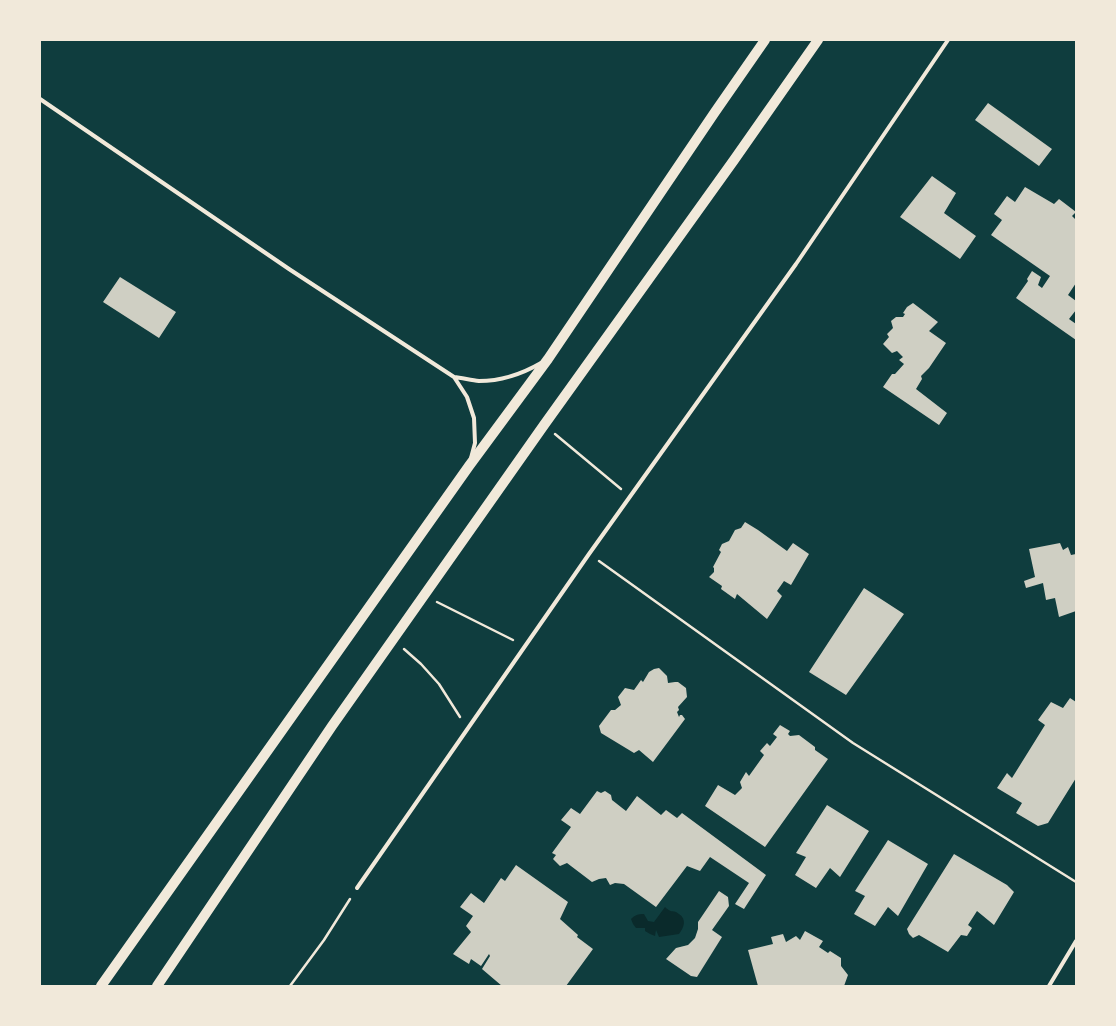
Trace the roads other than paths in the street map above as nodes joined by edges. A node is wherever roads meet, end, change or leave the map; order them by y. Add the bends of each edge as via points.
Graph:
1 (765, 40) edge
2 (818, 40) edge
3 (948, 40) edge
4 (40, 99) edge
5 (548, 359) junction
6 (454, 377) junction
7 (469, 466) junction
8 (357, 888) road end
9 (1076, 941) edge
10 (101, 986) edge
11 (158, 986) edge
12 (1048, 986) edge

1 - 5 main road
2 - 11 main road via 332,726
3 - 8 street via 796,264 589,554
4 - 6 street via 289,269
5 - 6 street via 527,371 503,379 479,381
5 - 7 main road
6 - 7 street via 467,397 474,420 475,444
7 - 10 main road
9 - 12 street

